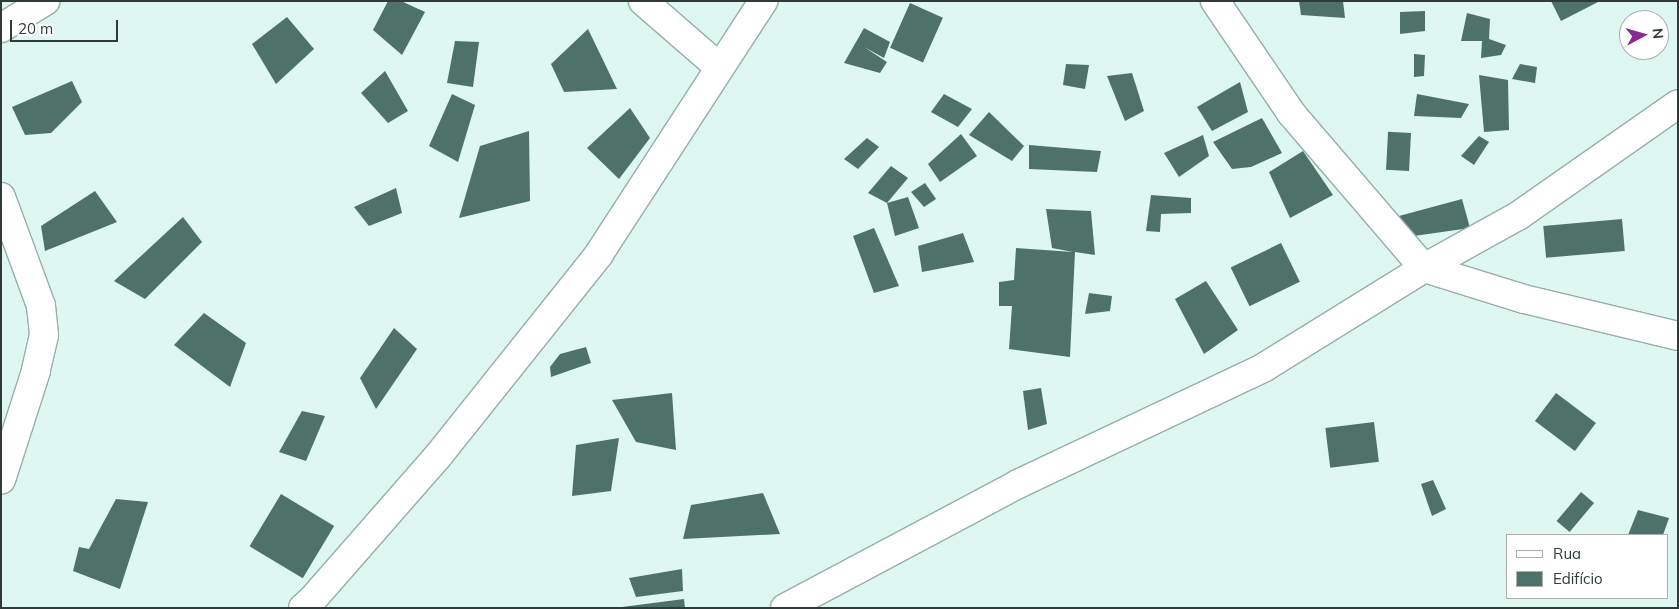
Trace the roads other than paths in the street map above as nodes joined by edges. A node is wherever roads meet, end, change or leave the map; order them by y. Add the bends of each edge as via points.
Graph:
1 (45, 1) edge
2 (643, 1) edge
3 (763, 1) edge
4 (1215, 1) edge
5 (1, 28) edge
6 (719, 67) junction
7 (1678, 104) edge
8 (1, 197) edge
9 (1424, 268) junction
10 (1678, 336) edge
11 (1, 480) edge
12 (308, 605) edge
13 (785, 608) edge

1 - 5 street
2 - 6 street
3 - 6 street
4 - 9 street via 1291,112
6 - 12 street via 599,254 438,456
7 - 9 street via 1518,216
8 - 11 street via 41,306 44,335 36,371
9 - 10 street via 1524,299
9 - 13 street via 1263,368 1018,484

